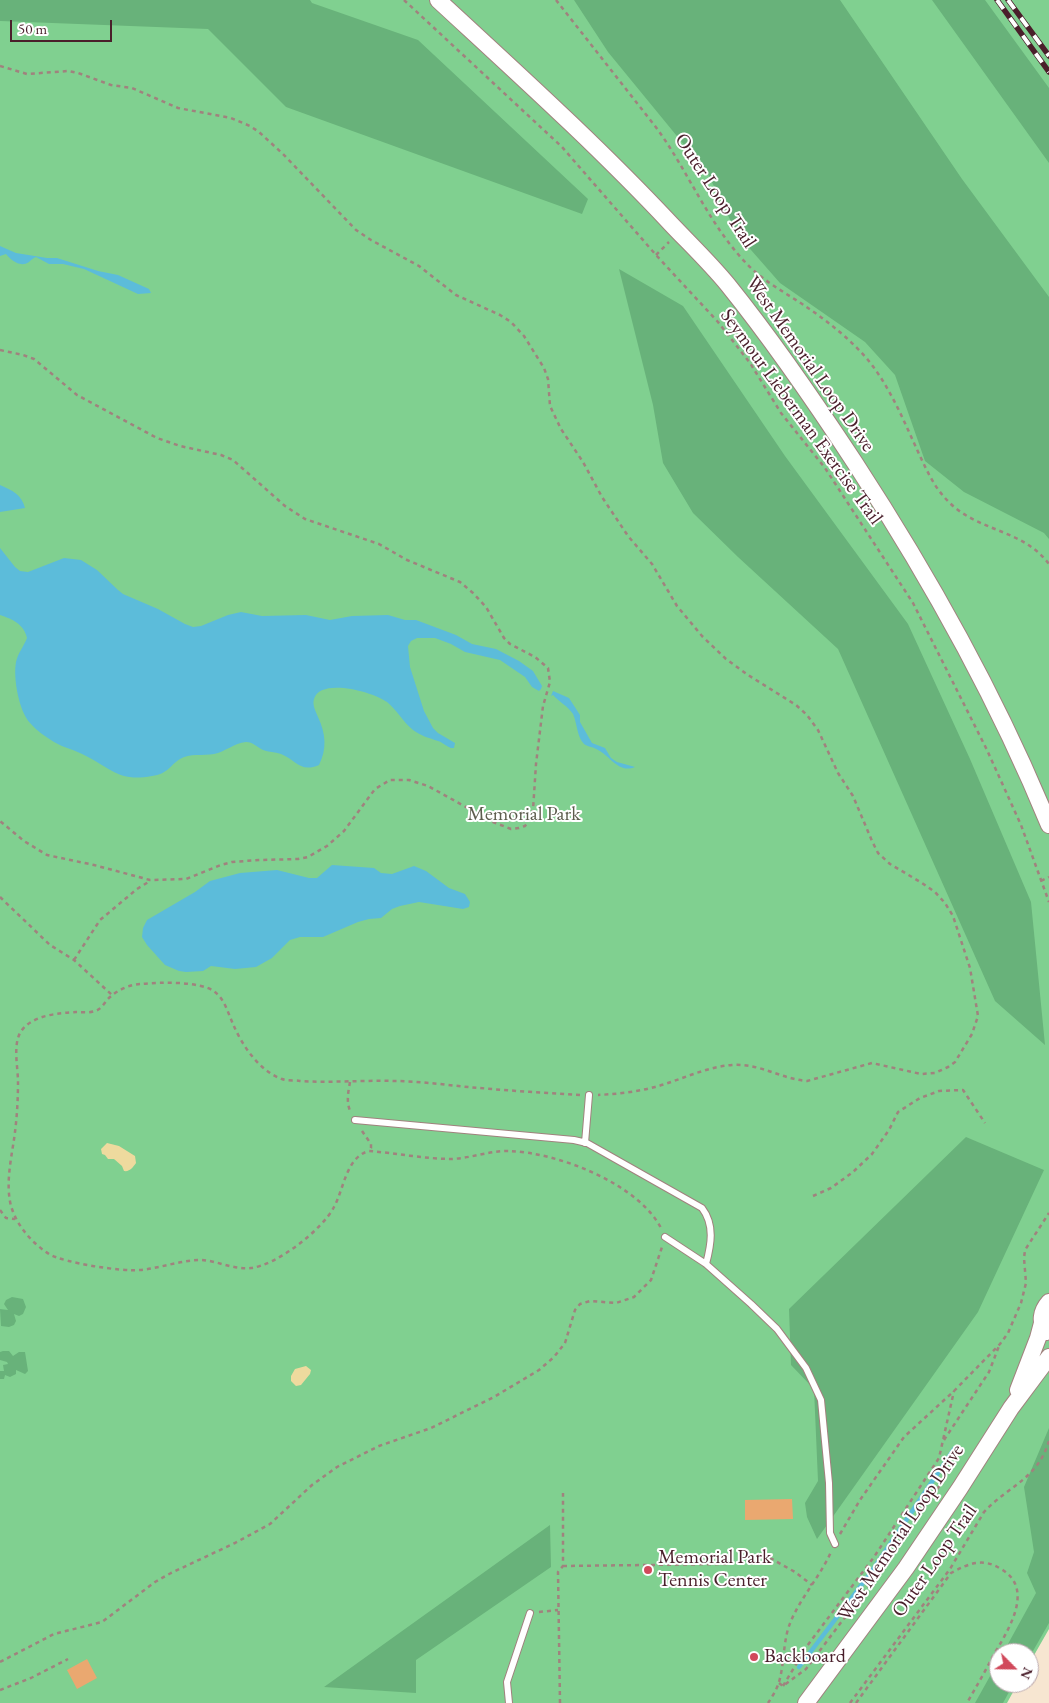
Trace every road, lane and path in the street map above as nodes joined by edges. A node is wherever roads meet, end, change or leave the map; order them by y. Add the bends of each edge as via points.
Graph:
1 (404, 0) edge
2 (438, 0) edge
3 (556, 0) edge
4 (0, 66) edge
5 (678, 232) junction
6 (656, 255) junction
7 (0, 350) edge
8 (1049, 564) edge
9 (0, 821) edge
10 (1049, 825) edge
11 (1049, 877) edge
12 (150, 880) junction
13 (1041, 881) junction
14 (0, 896) edge
15 (1049, 902) edge
16 (74, 960) junction
17 (112, 996) junction
18 (589, 1095) junction
19 (355, 1120) dead end
20 (985, 1123) dead end
21 (585, 1143) junction
22 (813, 1196) dead end
23 (0, 1210) edge
24 (1049, 1213) edge
25 (16, 1219) junction
26 (665, 1237) junction
27 (706, 1264) junction
28 (1049, 1302) edge
29 (1045, 1329) edge
30 (1000, 1344) junction
31 (1049, 1357) edge
32 (954, 1391) junction
33 (1010, 1408) junction
34 (943, 1441) junction
35 (1049, 1441) edge
36 (945, 1478) dead end
37 (563, 1493) dead end
38 (835, 1544) junction
39 (770, 1558) dead end
40 (729, 1564) dead end
41 (563, 1566) junction
42 (812, 1585) junction
43 (559, 1609) junction
44 (530, 1613) joint
45 (68, 1658) dead end
46 (0, 1662) edge
47 (779, 1682) junction
48 (783, 1686) junction
49 (0, 1690) edge
50 (509, 1703) edge
51 (560, 1703) edge
52 (768, 1703) edge
53 (806, 1703) edge
54 (850, 1703) edge
55 (856, 1703) edge
56 (967, 1703) edge

1 - 6 path, Seymour Lieberman Exercise Trail via 562,147
2 - 5 street, West Memorial Loop Drive via 573,124
3 - 8 path, Outer Loop Trail via 656,126 715,223 747,264 810,309 869,361 900,411 928,472 943,496 975,522 1030,545
4 - 18 path via 27,74 78,73 111,86 132,88 178,108 222,116 250,126 283,154 356,230 419,266 456,295 511,322 544,368 548,379 548,399 561,429 602,497 652,564 677,606 726,659 806,715 818,730 853,796 878,853 935,892 954,916 970,968 978,1016 972,1034 955,1062 936,1073 920,1074 872,1063 807,1081 762,1068 734,1065 703,1070 656,1087
5 - 6 path
5 - 10 street, West Memorial Loop Drive via 726,283 803,384 930,582 964,643
6 - 13 path, Seymour Lieberman Exercise Trail via 718,322 750,363 780,414 825,468 913,603 987,750
7 - 12 path via 34,359 78,395 158,438 233,460 285,506 305,519 379,544 407,560 460,582 486,607 504,638 544,664 550,674 543,706 533,810 524,826 503,827 428,786 408,780 390,780 375,789 344,831 308,857 232,862 186,879
9 - 12 path via 46,855
11 - 13 path
12 - 16 path via 100,920
13 - 15 path, Seymour Lieberman Exercise Trail
14 - 16 path via 50,945
16 - 17 path
17 - 18 path via 139,984 206,987 216,992 226,1007 241,1041 253,1058 282,1079 395,1080
17 - 25 path via 95,1011 56,1014 21,1031 17,1048 18,1103 9,1184
18 - 21 lane
19 - 21 lane
20 - 22 path via 963,1090 944,1090 920,1098 898,1112 872,1154 853,1172
21 - 27 lane via 702,1208 709,1217 711,1242
23 - 25 path via 6,1218
24 - 30 path via 1025,1250 1026,1283 1021,1304
25 - 26 path via 41,1248 68,1261 124,1271 203,1260 236,1267 255,1267 301,1243 315,1231 328,1217 352,1163 363,1152 450,1159 492,1152 516,1152 566,1162 611,1182 656,1218
26 - 27 lane
26 - 46 path via 651,1280 643,1290 624,1302 590,1301 580,1304 565,1342 538,1370 494,1397 431,1428 378,1446 337,1467 270,1524 155,1582 102,1622 54,1634
27 - 38 lane via 777,1329 806,1368 821,1400 830,1483 830,1533
28 - 29 street, West Memorial Loop Drive via 1043,1310
29 - 33 street, West Memorial Loop Drive via 1038,1338
30 - 32 path
30 - 34 path via 989,1372
31 - 33 street, West Memorial Loop Drive
32 - 34 path
32 - 38 path via 904,1437 860,1500
33 - 53 street, West Memorial Loop Drive via 906,1568
34 - 48 path via 934,1467 874,1557 807,1646
35 - 54 path, Outer Loop Trail via 1034,1471 984,1512 950,1569
36 - 48 path via 806,1669
37 - 41 path
38 - 42 path
39 - 42 path
40 - 41 path
41 - 43 path via 558,1572
42 - 47 path via 788,1629
43 - 44 path
43 - 51 path
44 - 50 lane via 507,1682
45 - 49 path
47 - 48 path
47 - 52 path
55 - 56 path via 951,1573 974,1562 997,1566 1011,1576 1017,1589 1017,1603 1011,1625

